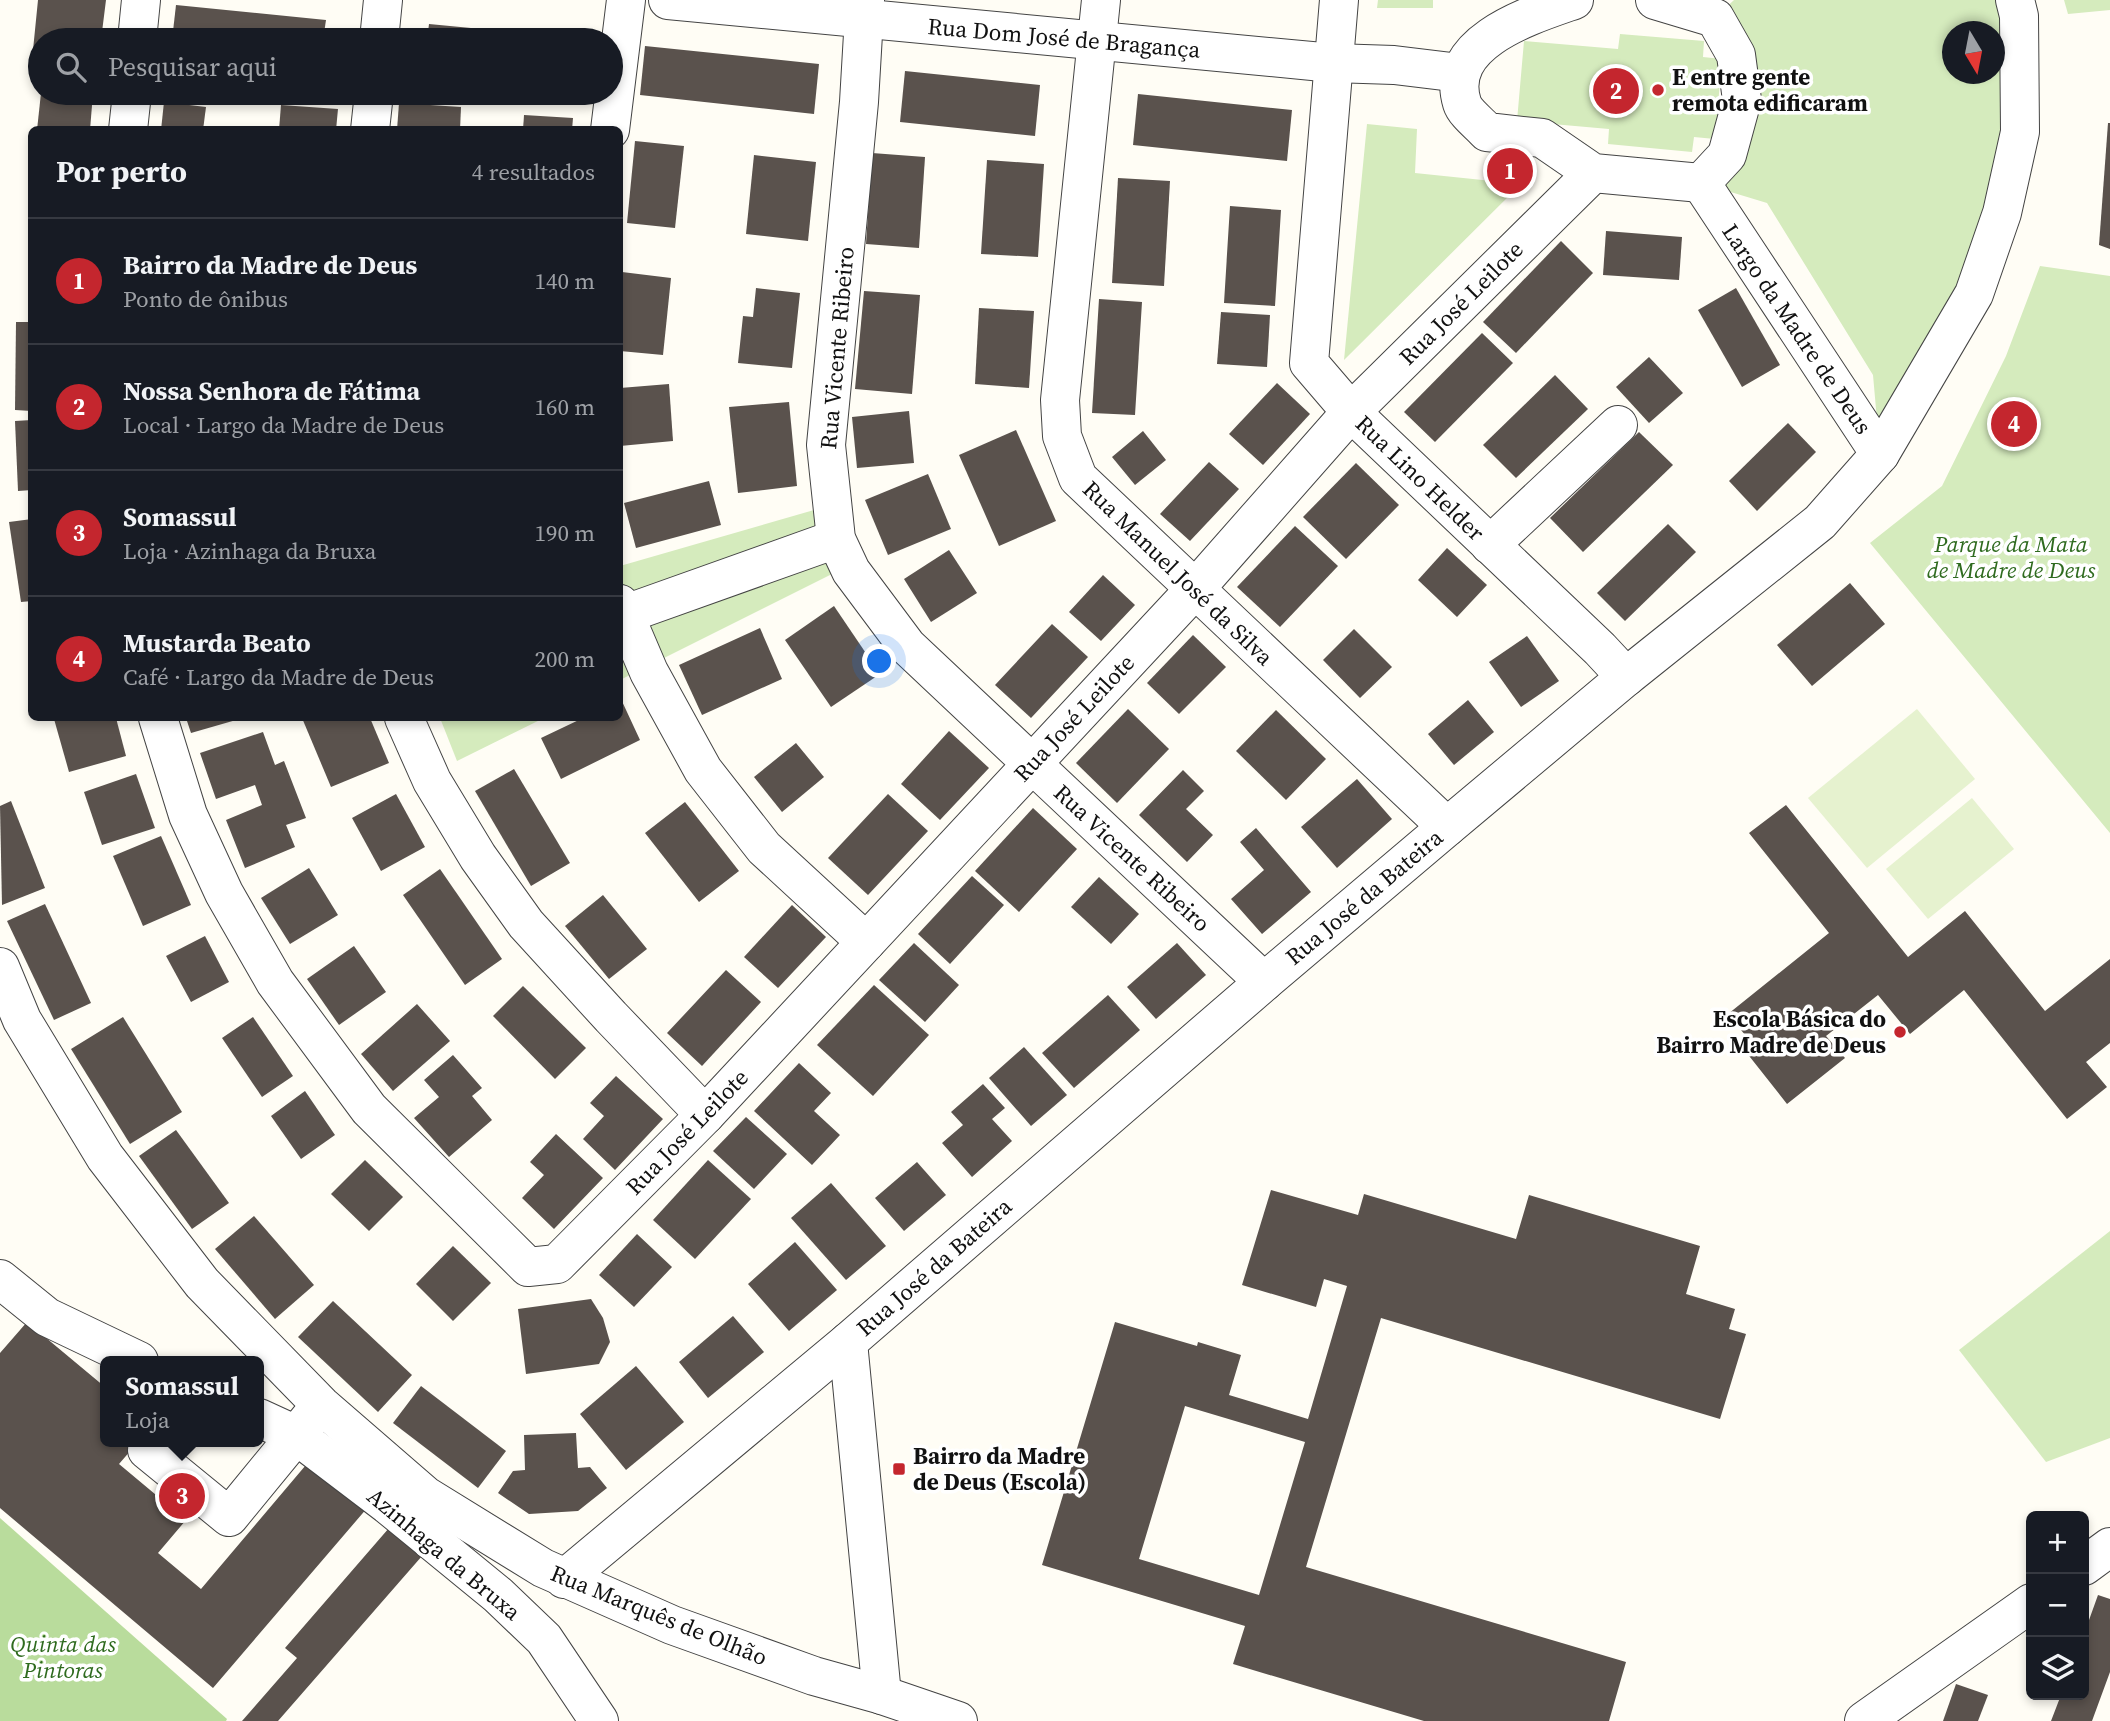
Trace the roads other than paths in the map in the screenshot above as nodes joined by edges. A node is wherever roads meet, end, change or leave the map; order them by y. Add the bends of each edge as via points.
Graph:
1 (141, 0) edge
2 (383, 0) edge
3 (626, 0) edge
4 (668, 0) edge
5 (1101, 0) edge
6 (1339, 0) edge
7 (1574, 0) edge
8 (1655, 0) edge
9 (2015, 0) edge
10 (864, 9) edge
11 (1725, 9) edge
12 (138, 28) edge
13 (380, 28) edge
14 (623, 28) edge
15 (1097, 41) junction
16 (1333, 63) junction
17 (1460, 73) junction
18 (131, 105) edge
19 (373, 105) edge
20 (613, 105) edge
21 (128, 126) edge
22 (370, 126) edge
23 (610, 126) edge
24 (1593, 173) junction
25 (1701, 183) junction
26 (1351, 412) junction
27 (1618, 425) dead end
28 (1880, 454) junction
29 (836, 539) junction
30 (1490, 545) junction
31 (1195, 589) junction
32 (623, 611) edge
33 (623, 618) edge
34 (1626, 677) junction
35 (159, 721) edge
36 (405, 721) edge
37 (1031, 764) junction
38 (1447, 827) junction
39 (866, 942) junction
40 (0, 967) edge
41 (1264, 982) junction
42 (705, 1115) junction
43 (0, 1279) edge
44 (848, 1342) junction
45 (129, 1356) edge
46 (321, 1405) junction
47 (264, 1420) edge
48 (296, 1435) junction
49 (147, 1450) dead end
50 (2110, 1547) edge
51 (2089, 1562) edge
52 (564, 1579) junction
53 (2026, 1607) edge
54 (882, 1695) junction
55 (599, 1721) edge
56 (958, 1721) edge
57 (1864, 1721) edge

1 - 12 street
2 - 13 street
3 - 14 street
4 - 10 street, Rua Dom José de Bragança
5 - 15 street, Rua Manuel José da Silva
6 - 16 street
7 - 17 street via 1521,18 1479,44
8 - 11 street
9 - 28 street, Largo da Madre de Deus via 2020,132 2001,213 1974,294
10 - 15 street, Rua Dom José de Bragança
10 - 29 street, Rua Vicente Ribeiro via 826,445
11 - 25 street via 1742,100 1727,155
15 - 16 street, Rua Dom José de Bragança
15 - 31 street, Rua Manuel José da Silva via 1060,400 1062,436 1079,478
16 - 17 street, Rua Dom José de Bragança
16 - 26 street via 1309,363
17 - 24 street via 1462,105 1487,132 1542,138
18 - 21 street
19 - 22 street
20 - 23 street
24 - 25 street
24 - 26 street, Rua José Leilote
25 - 28 street, Largo da Madre de Deus
26 - 30 street, Rua Lino Helder
26 - 31 street, Rua José Leilote
27 - 30 street, Rua Lino Helder
28 - 34 street, Rua José da Bateira via 1820,522
29 - 32 street
29 - 37 street, Rua Vicente Ribeiro via 851,571 907,646
30 - 34 street, Rua Lino Helder
31 - 37 street, Rua José Leilote
31 - 38 street, Rua Manuel José da Silva
33 - 39 street via 703,770 764,848
34 - 38 street, Rua José da Bateira
35 - 42 street, Rua José Leilote via 188,815 224,893 275,982 369,1109 528,1267 557,1264
36 - 42 street via 432,781 526,925
37 - 39 street, Rua José Leilote
37 - 41 street, Rua Vicente Ribeiro
38 - 41 street, Rua José da Bateira
39 - 42 street, Rua José Leilote
40 - 46 street, Rua Marquês de Olhão via 22,1020 105,1157 202,1283
41 - 44 street, Rua José da Bateira
43 - 45 street via 47,1317
44 - 52 street, Rua José da Bateira
44 - 54 street, Rua José da Bateira
46 - 48 street
46 - 52 street, Rua Marquês de Olhão via 426,1496
47 - 48 street, Azinhaga da Bruxa
48 - 49 street via 229,1517
48 - 55 street, Azinhaga da Bruxa via 498,1595 544,1639
50 - 51 street
52 - 54 street, Rua Marquês de Olhão via 685,1630
53 - 57 street
54 - 56 street, Rua Marquês de Olhão

